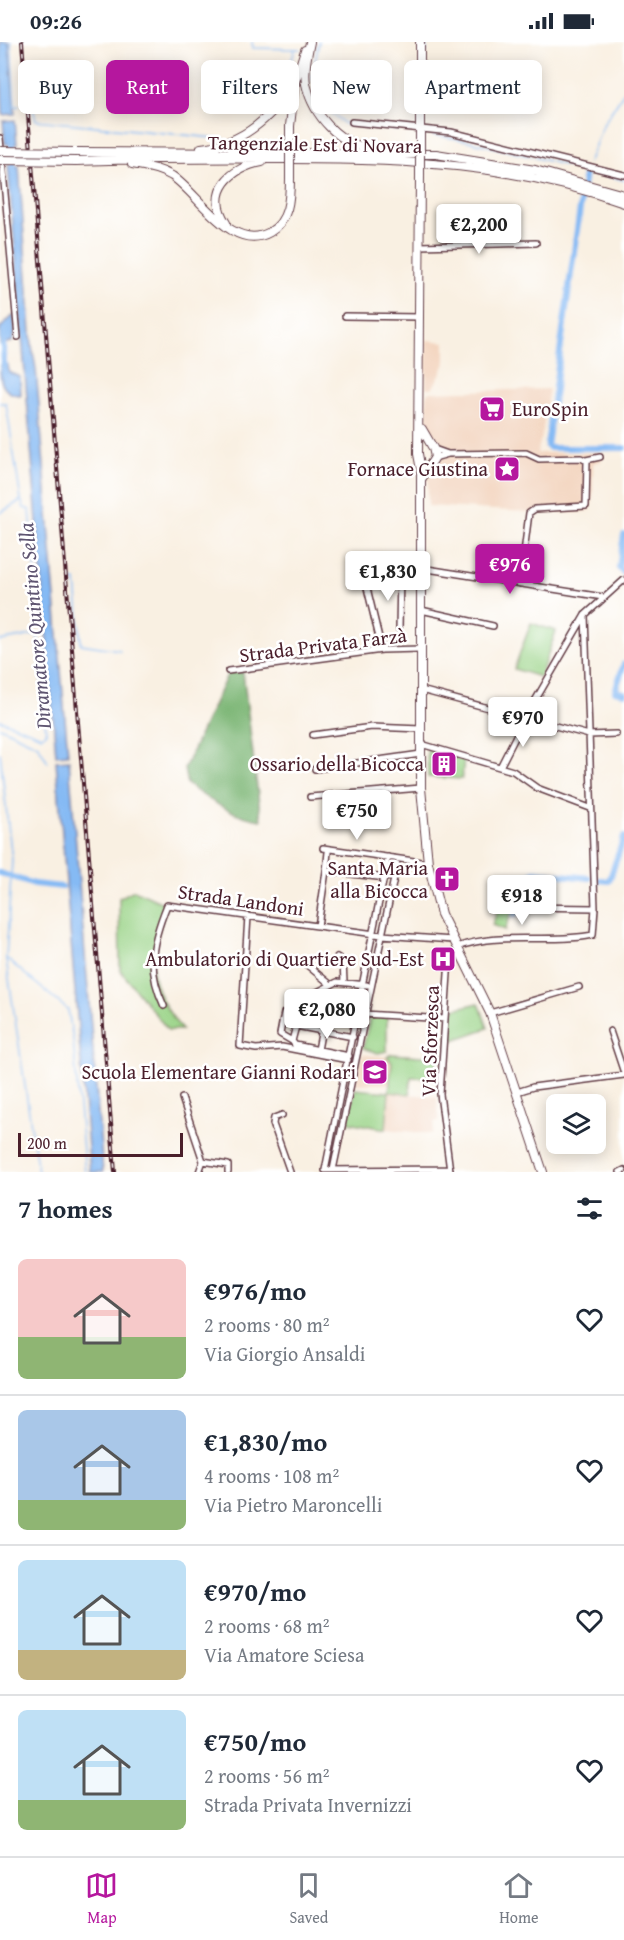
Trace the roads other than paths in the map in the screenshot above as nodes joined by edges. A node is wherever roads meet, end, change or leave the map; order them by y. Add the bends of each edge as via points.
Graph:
1 (420, 42) edge
2 (307, 48) edge
3 (299, 71) edge
4 (272, 114) edge
5 (291, 114) edge
6 (352, 122) dead end
7 (420, 129) junction
8 (0, 138) edge
9 (0, 151) edge
10 (159, 153) junction
11 (410, 153) junction
12 (76, 157) junction
13 (285, 159) junction
14 (0, 160) edge
15 (624, 175) edge
16 (624, 195) edge
17 (624, 203) edge
18 (232, 231) junction
19 (536, 243) dead end
20 (420, 246) junction
21 (345, 316) dead end
22 (420, 317) junction
23 (18, 337) dead end
24 (420, 423) junction
25 (420, 449) junction
26 (434, 454) junction
27 (600, 457) dead end
28 (420, 458) junction
29 (586, 460) junction
30 (420, 483) junction
31 (362, 563) dead end
32 (421, 571) junction
33 (623, 581) edge
34 (520, 584) junction
35 (603, 597) junction
36 (421, 610) junction
37 (585, 615) junction
38 (493, 626) dead end
39 (399, 629) dead end
40 (421, 649) junction
41 (382, 650) junction
42 (228, 671) dead end
43 (421, 690) junction
44 (525, 718) junction
45 (421, 729) junction
46 (615, 734) dead end
47 (313, 735) dead end
48 (589, 735) junction
49 (421, 744) junction
50 (421, 754) junction
51 (500, 767) junction
52 (315, 769) dead end
53 (421, 788) junction
54 (310, 797) dead end
55 (590, 808) junction
56 (388, 857) junction
57 (428, 863) junction
58 (397, 864) dead end
59 (326, 871) junction
60 (385, 878) junction
61 (394, 879) junction
62 (522, 907) dead end
63 (595, 908) junction
64 (248, 916) junction
65 (318, 926) junction
66 (374, 934) junction
67 (382, 935) junction
68 (457, 947) junction
69 (337, 957) dead end
70 (307, 965) dead end
71 (344, 981) junction
72 (330, 984) junction
73 (367, 985) junction
74 (579, 987) dead end
75 (315, 993) dead end
76 (164, 1006) dead end
77 (325, 1012) junction
78 (490, 1012) junction
79 (297, 1014) junction
80 (364, 1014) junction
81 (357, 1017) junction
82 (445, 1019) junction
83 (296, 1026) junction
84 (322, 1031) junction
85 (610, 1031) dead end
86 (353, 1037) junction
87 (292, 1041) junction
88 (318, 1050) junction
89 (348, 1058) junction
90 (624, 1074) edge
91 (517, 1092) junction
92 (182, 1098) dead end
93 (282, 1115) dead end
94 (203, 1161) junction
95 (624, 1170) edge
96 (333, 1171) edge
97 (377, 1171) edge
98 (450, 1171) edge
99 (200, 1172) edge
100 (228, 1172) edge
101 (290, 1172) edge
102 (543, 1172) edge
103 (620, 1172) edge

1 - 7 main road
2 - 3 highway
2 - 11 highway via 306,83 315,108 329,127 361,146
4 - 10 highway via 230,141 207,148
5 - 18 highway, bridge via 287,212 273,230 254,237
6 - 7 street
7 - 15 street via 451,132
7 - 20 main road, bridge
8 - 23 street
9 - 12 highway, Tangenziale Est di Novara, bridge
10 - 11 highway, Tangenziale Est di Novara
10 - 12 highway, Tangenziale Est di Novara
11 - 16 highway, Tangenziale Est di Novara via 473,158 535,170
12 - 13 highway, Tangenziale Est di Novara
12 - 14 highway, Tangenziale Est di Novara, bridge
12 - 18 highway via 159,170 182,184
13 - 17 highway, Tangenziale Est di Novara via 406,160 469,166 529,176
13 - 18 highway via 241,168 223,184 217,200
19 - 20 street
20 - 22 main road
21 - 22 street
22 - 24 main road
24 - 25 main road
24 - 26 main road
25 - 26 main road via 426,445
25 - 28 main road
26 - 28 main road via 428,462
26 - 29 street via 526,453 539,459
26 - 30 main road
27 - 29 street
28 - 30 main road
29 - 34 street via 586,506 530,511
30 - 32 main road
31 - 41 street
32 - 34 street
32 - 36 main road
32 - 39 street via 400,573
33 - 35 street
34 - 35 street
35 - 37 street
36 - 38 street
36 - 40 main road
37 - 44 street
37 - 48 street
40 - 41 street, Strada Privata Farzà
40 - 43 main road
41 - 42 street, Strada Privata Farzà
43 - 44 street
43 - 45 main road
44 - 48 street
44 - 51 street
45 - 47 street via 372,728
45 - 49 main road
46 - 48 street
48 - 55 street
49 - 50 main road
49 - 51 street
50 - 52 street
50 - 53 main road
51 - 55 street via 537,788
53 - 54 street
53 - 57 main road
55 - 63 street
56 - 57 street
56 - 59 street via 326,850
56 - 60 street
57 - 68 main road via 441,914
58 - 61 street
59 - 60 street
59 - 65 street
60 - 61 street
60 - 66 street
61 - 67 street
62 - 63 street
63 - 68 street, Strada Landoni via 594,935 570,940 524,937
64 - 65 street, Strada Landoni
64 - 76 street, Strada Landoni via 166,904 152,946 154,981
64 - 89 street via 240,1046 282,1047
65 - 66 street, Strada Landoni
66 - 67 street, Strada Landoni
66 - 73 street
67 - 68 street, Strada Landoni
67 - 73 street
68 - 78 main road
68 - 82 street, Via Sforzesca via 448,959
69 - 71 street via 343,961
70 - 72 street
71 - 72 street
71 - 73 street
72 - 75 street
73 - 80 street
73 - 81 street
74 - 78 street
77 - 79 street via 302,1010
77 - 81 street
77 - 84 street
78 - 91 main road
79 - 83 street
79 - 87 street via 284,1013 282,1017 280,1034
80 - 82 street
80 - 96 street
81 - 86 street
82 - 98 street, Via Sforzesca via 440,1094
83 - 84 street
83 - 87 street
84 - 86 street
84 - 88 street
85 - 90 street
86 - 89 street
87 - 88 street
88 - 89 street
89 - 96 street via 325,1170
90 - 91 street
91 - 102 main road
92 - 94 street
93 - 101 street via 274,1118 273,1124
94 - 99 street
94 - 100 street via 228,1165
95 - 103 street
96 - 97 street
97 - 98 street

